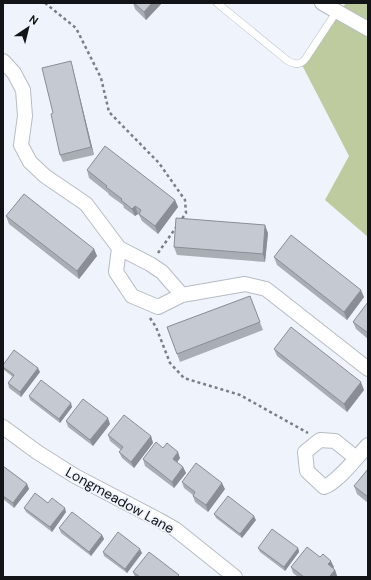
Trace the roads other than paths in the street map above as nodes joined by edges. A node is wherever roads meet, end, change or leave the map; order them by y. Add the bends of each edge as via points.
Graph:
1 (217, 3) edge
2 (322, 3) edge
3 (337, 11) junction
4 (368, 29) edge
5 (3, 61) edge
6 (119, 248) junction
7 (182, 295) junction
8 (368, 369) edge
9 (3, 427) edge
10 (368, 445) edge
11 (356, 458) junction
12 (235, 577) edge

1 - 3 lane via 288,61 299,64 306,58
2 - 3 street
3 - 4 street
5 - 6 street via 14,73 23,90 25,116 21,145 30,162 45,176 86,204
6 - 7 street via 162,272
6 - 7 street via 116,272 132,296 158,307
7 - 8 street via 245,284 266,289
9 - 12 street, Longmeadow Lane via 75,476 175,529
10 - 11 street
11 - 11 street via 335,441 320,440 305,452 307,471 324,488 331,485

